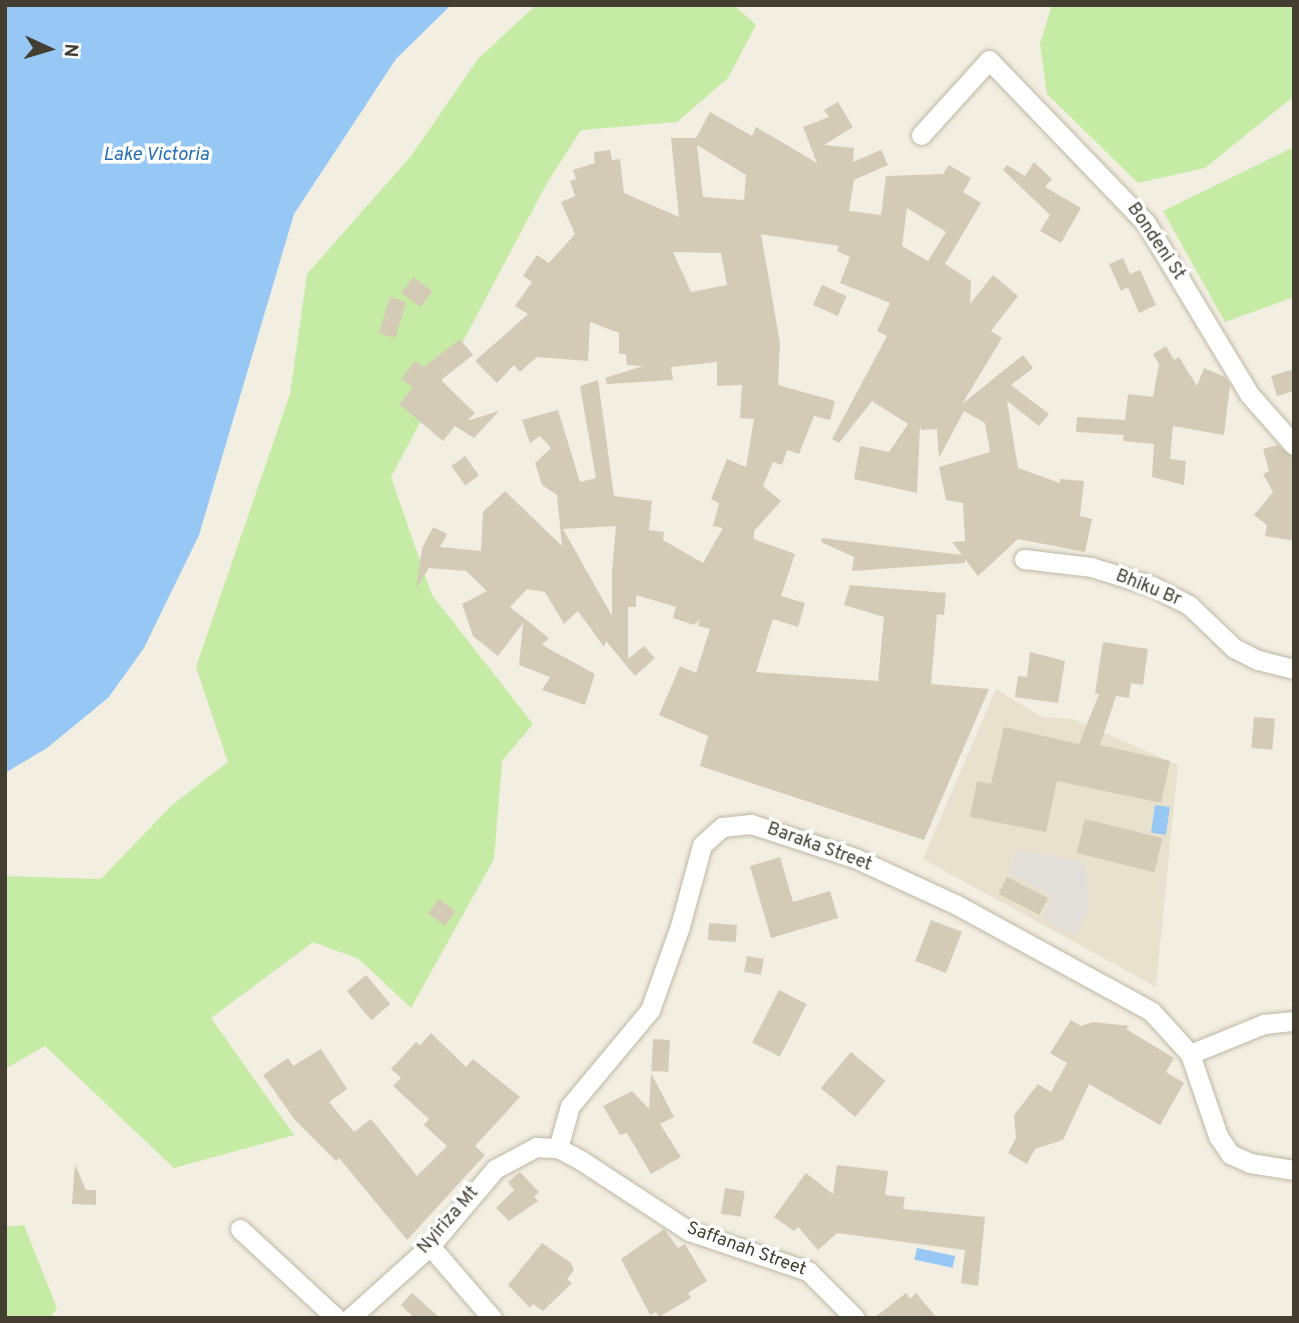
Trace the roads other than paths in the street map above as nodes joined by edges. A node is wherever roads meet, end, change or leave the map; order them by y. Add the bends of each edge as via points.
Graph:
1 (921, 135) dead end
2 (1294, 445) edge
3 (1024, 559) dead end
4 (1294, 669) edge
5 (1294, 1021) edge
6 (1190, 1054) junction
7 (558, 1148) junction
8 (1294, 1170) edge
9 (240, 1229) dead end
10 (430, 1246) junction
11 (336, 1318) edge
12 (350, 1318) edge
13 (492, 1318) edge
14 (855, 1318) edge

1 - 2 street, Bondeni St via 989,60 1146,223 1249,394
3 - 4 street, Bhiku Br via 1091,567 1152,586 1189,605 1234,648
5 - 6 street via 1264,1024
6 - 7 street, Baraka Street via 1151,1010 957,905 830,849 764,827 735,824 710,834 702,845 650,1010 570,1105
6 - 8 street via 1197,1085 1230,1154 1250,1163
7 - 10 street, Nyiriza Mt via 536,1147 495,1169
7 - 14 street, Saffanah Street via 689,1231 808,1271
9 - 11 street
10 - 12 street, Nyiriza Mt
10 - 13 street

